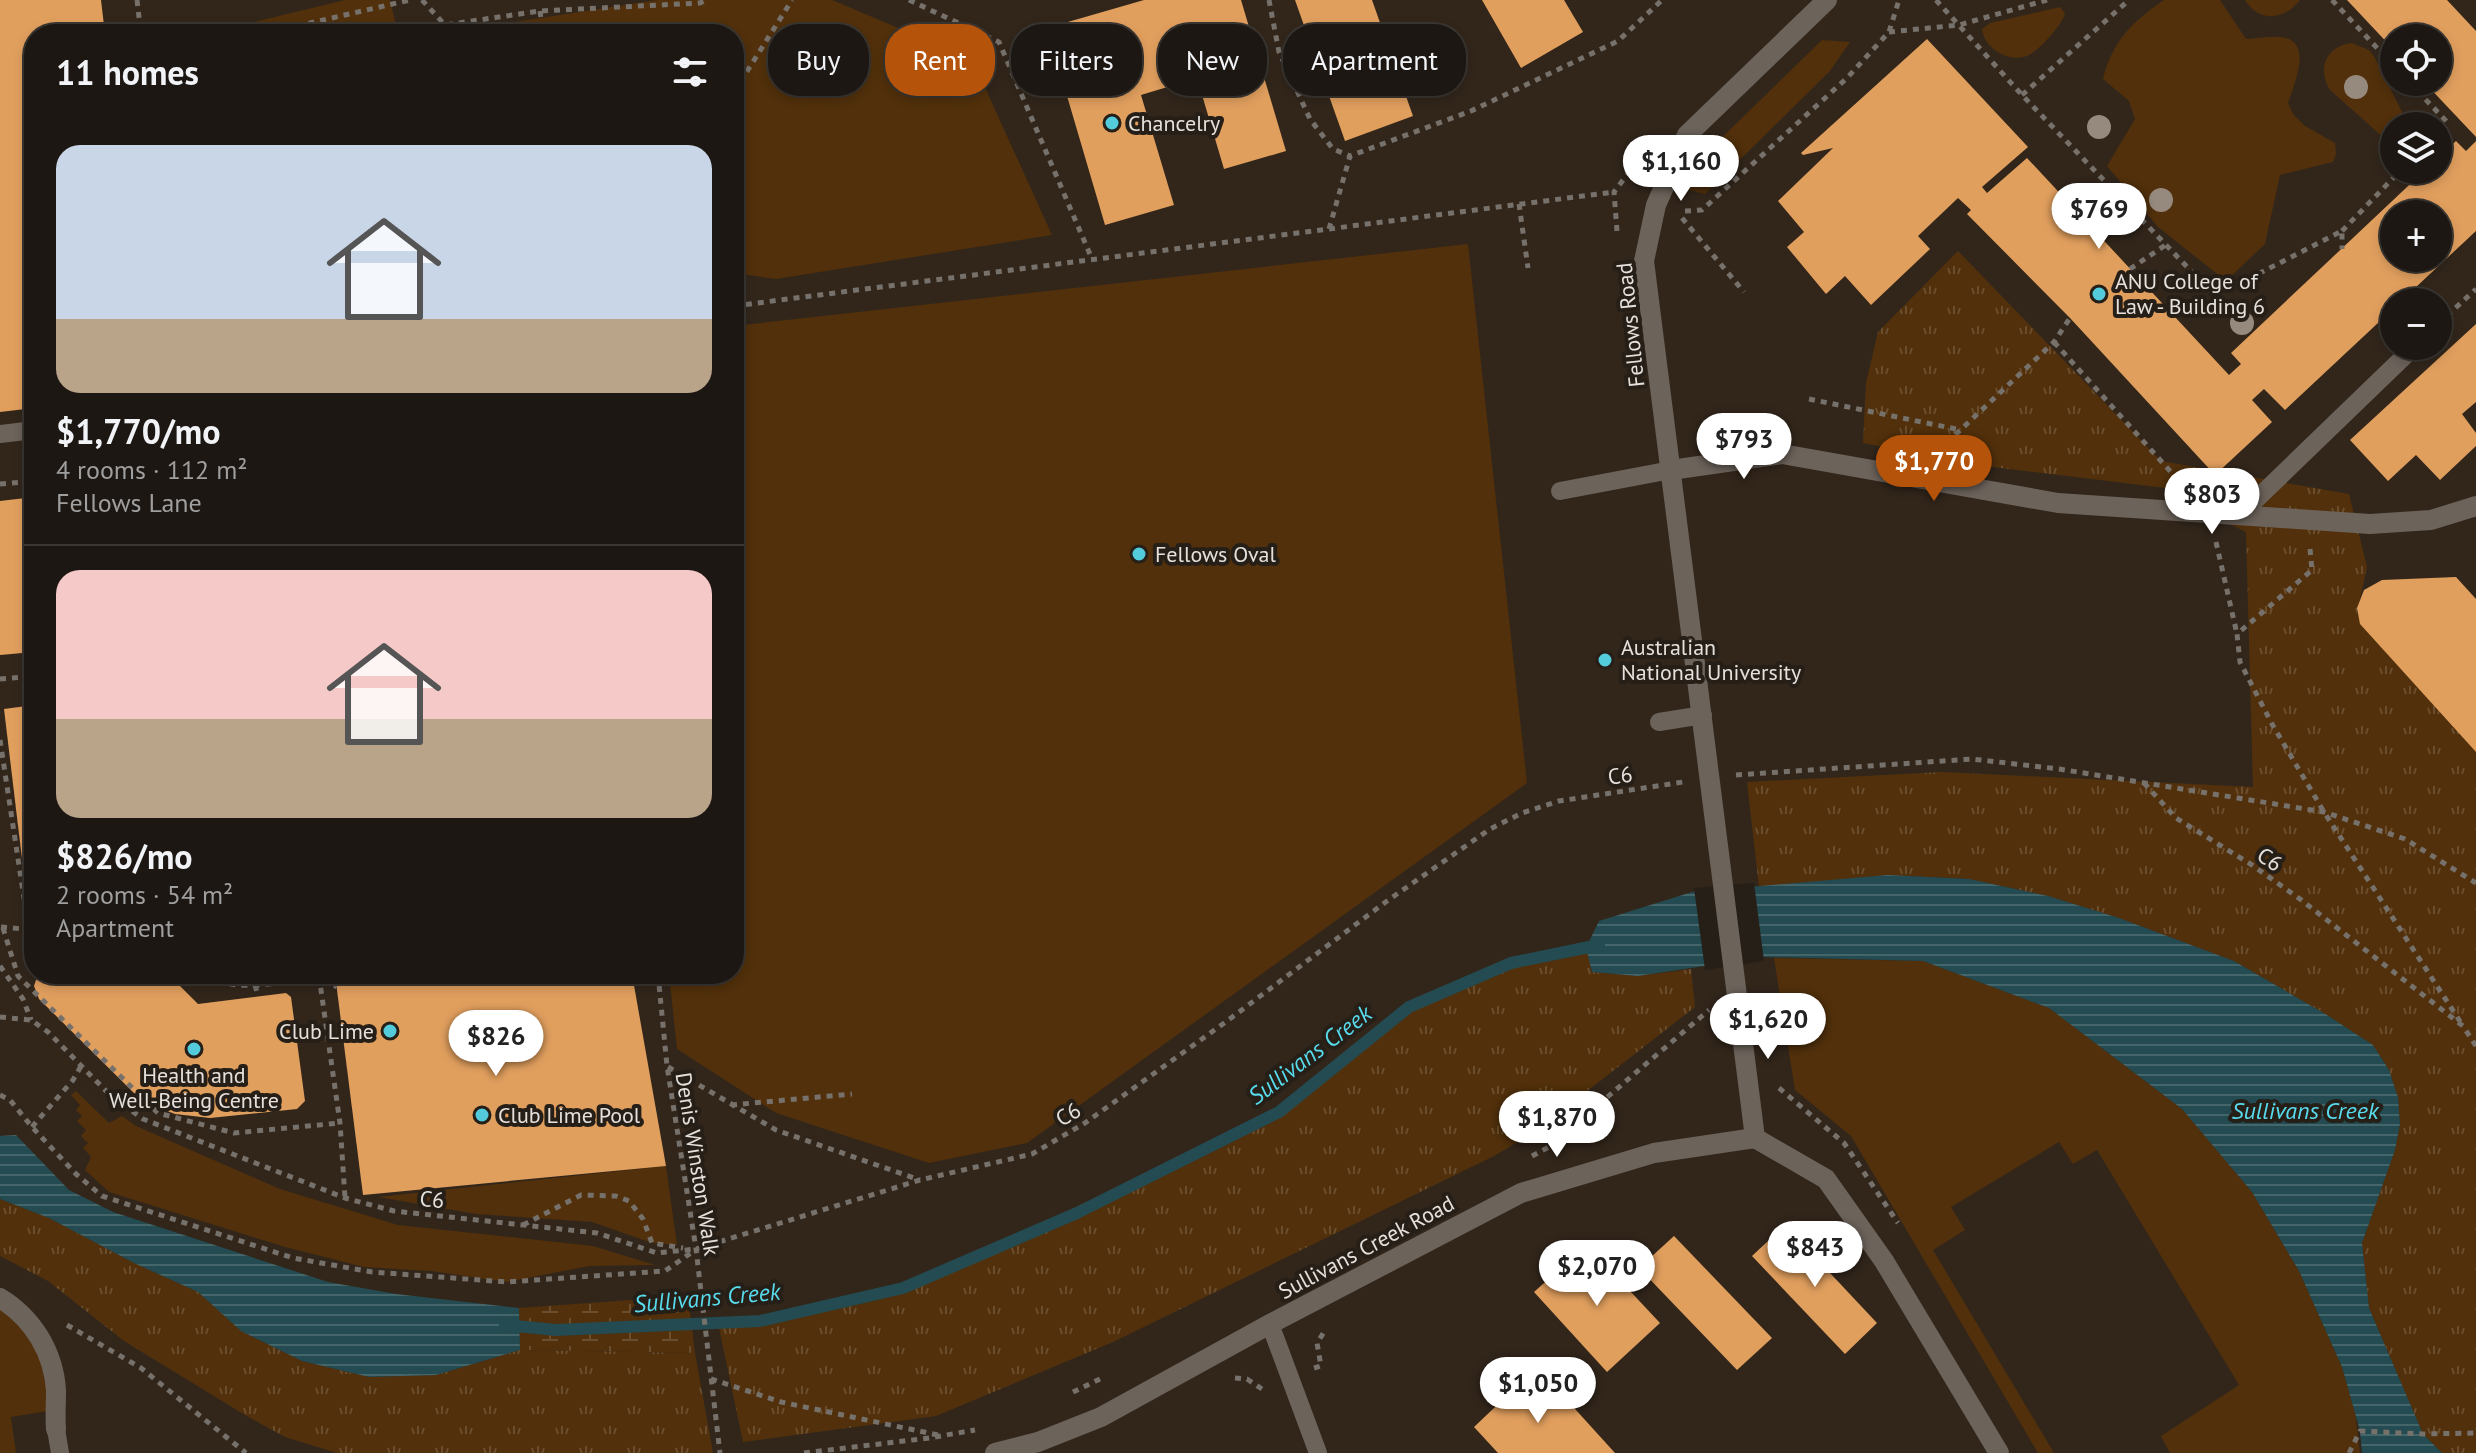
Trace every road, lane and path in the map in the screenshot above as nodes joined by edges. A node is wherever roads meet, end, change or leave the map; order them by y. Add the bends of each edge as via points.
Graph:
1 (137, 0) edge
2 (410, 0) edge
3 (422, 0) edge
4 (706, 0) edge
5 (792, 0) edge
6 (909, 0) edge
7 (1269, 0) edge
8 (1662, 0) edge
9 (1827, 0) edge
10 (1899, 0) edge
11 (1936, 0) edge
12 (2047, 0) edge
13 (2129, 0) edge
14 (2332, 0) edge
15 (540, 11) junction
16 (140, 24) edge
17 (309, 24) edge
18 (444, 24) edge
19 (452, 24) edge
20 (542, 24) edge
21 (1959, 25) junction
22 (1889, 32) junction
23 (2380, 51) edge
24 (744, 76) edge
25 (2022, 95) junction
26 (2422, 96) edge
27 (2438, 112) edge
28 (1350, 156) junction
29 (2387, 184) edge
30 (1614, 192) dead end
31 (1519, 204) junction
32 (1702, 210) dead end
33 (1676, 211) dead end
34 (1329, 229) junction
35 (2342, 231) junction
36 (2167, 244) junction
37 (2342, 249) dead end
38 (1092, 259) junction
39 (1528, 268) dead end
40 (2130, 269) dead end
41 (2476, 289) edge
42 (1744, 292) dead end
43 (744, 305) edge
44 (2452, 311) edge
45 (2070, 318) dead end
46 (2054, 342) junction
47 (2401, 360) edge
48 (1809, 399) dead end
49 (1961, 430) junction
50 (24, 431) edge
51 (0, 434) edge
52 (1671, 470) junction
53 (1912, 476) junction
54 (24, 482) edge
55 (0, 484) edge
56 (1560, 491) dead end
57 (2476, 506) edge
58 (2210, 514) junction
59 (2240, 515) junction
60 (2307, 520) junction
61 (2237, 634) junction
62 (24, 677) edge
63 (0, 679) edge
64 (1703, 715) junction
65 (1659, 722) dead end
66 (0, 740) edge
67 (1730, 776) dead end
68 (1682, 782) dead end
69 (2143, 782) junction
70 (2324, 812) junction
71 (24, 882) edge
72 (2476, 883) edge
73 (2, 927) edge
74 (24, 929) edge
75 (0, 966) edge
76 (24, 982) edge
77 (26, 984) edge
78 (228, 984) edge
79 (262, 984) edge
80 (320, 984) edge
81 (332, 984) edge
82 (659, 984) edge
83 (255, 985) junction
84 (337, 987) dead end
85 (258, 996) dead end
86 (1738, 997) junction
87 (0, 1017) edge
88 (31, 1020) junction
89 (2463, 1026) junction
90 (2476, 1046) edge
91 (81, 1066) junction
92 (667, 1066) junction
93 (852, 1094) dead end
94 (0, 1095) edge
95 (730, 1105) junction
96 (340, 1123) junction
97 (32, 1127) junction
98 (1755, 1138) junction
99 (1522, 1161) dead end
100 (920, 1180) junction
101 (345, 1198) junction
102 (523, 1225) junction
103 (696, 1249) junction
104 (0, 1298) edge
105 (61, 1320) dead end
106 (1270, 1324) junction
107 (1107, 1376) dead end
108 (711, 1379) junction
109 (1065, 1396) dead end
110 (982, 1428) dead end
111 (56, 1429) joint
112 (2476, 1433) edge
113 (941, 1436) junction
114 (60, 1453) edge
115 (246, 1453) edge
116 (720, 1453) edge
117 (804, 1453) edge
118 (995, 1453) edge
119 (1318, 1453) edge
120 (1999, 1453) edge
121 (2349, 1453) edge

1 - 16 path
2 - 17 path
3 - 18 path
4 - 15 path
5 - 24 path
6 - 38 path via 999,42
7 - 28 path via 1279,52 1310,119 1333,149
8 - 28 path via 1618,41 1471,111
9 - 52 street, Fellows Road via 1687,135 1656,205 1644,261
10 - 22 path
11 - 21 path
12 - 21 path
13 - 25 path
14 - 23 path
15 - 19 path
15 - 20 path
21 - 22 path
21 - 25 path
22 - 32 path via 1847,78
25 - 36 path
26 - 27 path
28 - 34 path
29 - 35 path
30 - 31 path
31 - 34 path
31 - 39 path
33 - 42 path
34 - 38 path
35 - 36 path via 2215,296
35 - 37 path
36 - 40 path
38 - 43 path
41 - 44 path
45 - 46 path
46 - 49 path
46 - 58 path
47 - 59 lane
48 - 49 path
49 - 53 path
50 - 51 lane
52 - 53 street via 1782,454
52 - 56 lane
52 - 64 street, Fellows Road
53 - 58 street via 2058,503
54 - 55 path
57 - 60 street via 2431,520
58 - 59 street
58 - 61 path
59 - 60 street
60 - 61 path via 2312,570
61 - 70 path via 2240,662
62 - 63 path
64 - 65 lane
64 - 86 street, Fellows Road
66 - 71 path
67 - 69 path via 1972,759
68 - 100 path, C6 via 1559,801 1490,829 1085,1123 1032,1154
69 - 70 path
69 - 89 path, C6 via 2176,818 2300,899
70 - 72 path via 2405,839
70 - 89 path
73 - 74 path
73 - 76 path
75 - 88 path
77 - 96 path via 158,1113 234,1133
78 - 83 path
79 - 83 path
80 - 96 path
81 - 84 path
82 - 92 path, Denis Winston Walk
83 - 85 path
86 - 98 street, Fellows Road
86 - 99 path via 1714,1005 1549,1147
87 - 88 path
88 - 91 path
89 - 90 path, C6
91 - 97 path
91 - 101 path via 143,1119
92 - 95 path
92 - 103 path, Denis Winston Walk
93 - 95 path
94 - 97 path
95 - 100 path via 776,1130
96 - 101 path
97 - 103 path via 102,1196 293,1258 372,1272 507,1282 665,1271
98 - 106 street, Sullivans Creek Road via 1654,1153 1521,1193
98 - 120 street via 1826,1179 1884,1261
100 - 103 path, C6
101 - 102 path, C6 via 394,1211
102 - 103 path, C6 via 597,1233 657,1253
102 - 103 path via 581,1195 616,1196 629,1201 643,1219 652,1243
103 - 108 path, Denis Winston Walk
104 - 111 street via 31,1324 49,1356
105 - 115 path via 141,1368
106 - 118 street, Sullivans Creek Road via 1101,1417
106 - 119 lane
107 - 109 path
108 - 113 path via 781,1402
108 - 116 path, Denis Winston Walk
110 - 113 path
111 - 114 lane
112 - 121 path via 2360,1431
113 - 117 path

